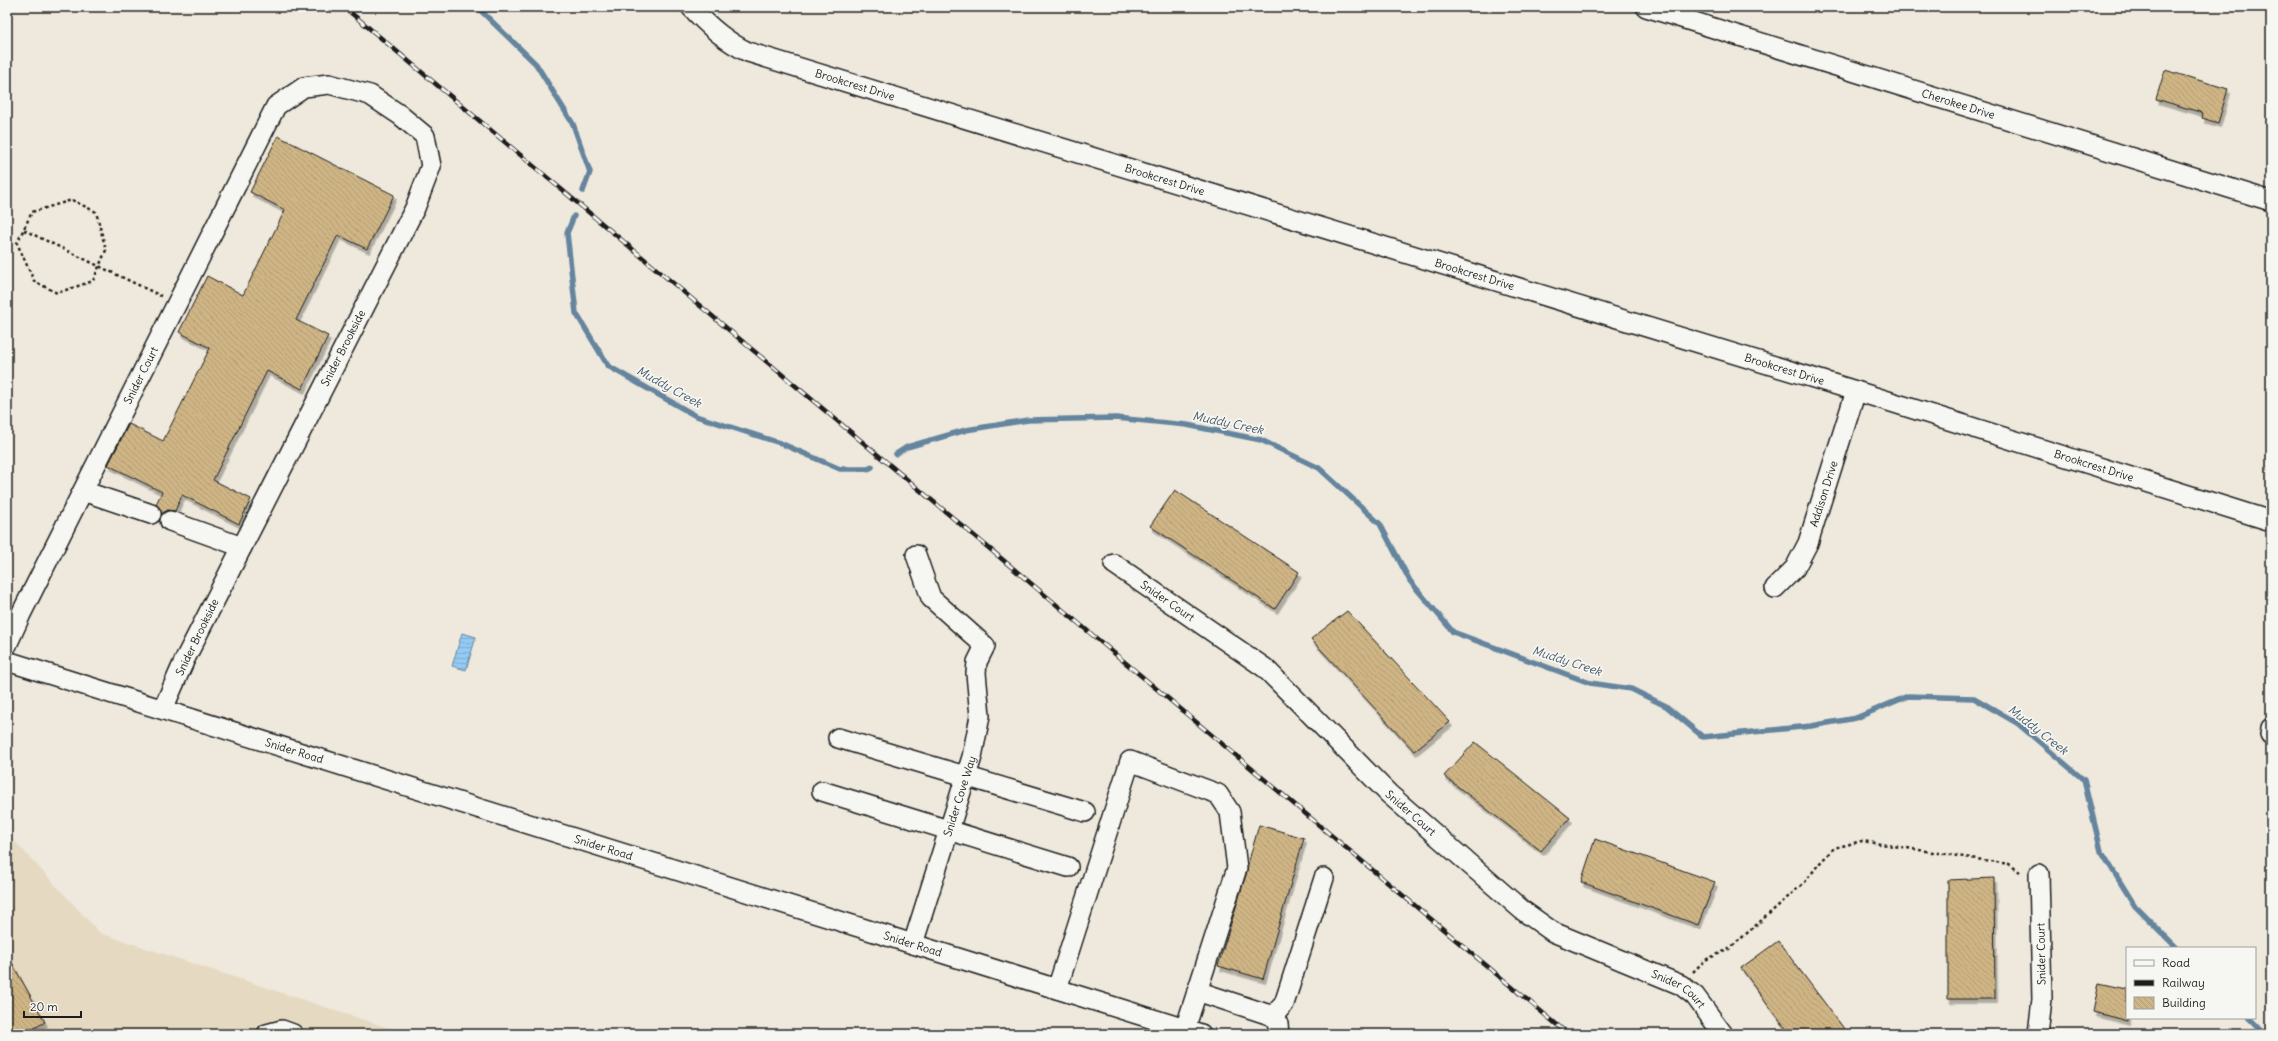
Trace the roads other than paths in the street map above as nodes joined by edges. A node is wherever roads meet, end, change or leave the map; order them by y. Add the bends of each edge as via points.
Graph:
1 (691, 7) edge
2 (1646, 7) edge
3 (276, 106) joint
4 (2271, 201) edge
5 (1856, 391) junction
6 (83, 491) junction
7 (151, 514) dead end
8 (170, 521) dead end
9 (2271, 521) edge
10 (242, 547) junction
11 (916, 555) dead end
12 (1114, 564) dead end
13 (1776, 588) dead end
14 (7, 645) edge
15 (7, 660) edge
16 (163, 710) junction
17 (838, 738) dead end
18 (966, 775) junction
19 (822, 790) dead end
20 (1085, 812) dead end
21 (949, 829) junction
22 (1068, 867) dead end
23 (2040, 874) road end
24 (1324, 878) dead end
25 (913, 944) junction
26 (1057, 989) junction
27 (1197, 991) junction
28 (1273, 1016) junction
29 (1193, 1032) edge
30 (267, 1034) edge
31 (294, 1034) edge
32 (1279, 1034) edge
33 (1723, 1034) edge
34 (2038, 1034) edge

1 - 5 street, Brookcrest Drive via 711,28 748,52
2 - 4 street, Cherokee Drive
3 - 6 street, Snider Court
3 - 10 street, Snider Brookside via 304,87 329,84 370,95 425,136 431,166 415,208
5 - 9 street, Brookcrest Drive
5 - 13 street, Addison Drive via 1808,543 1795,568
6 - 7 street
6 - 14 street, Snider Court
8 - 10 street
10 - 16 street, Snider Brookside via 185,659
11 - 18 street, Snider Cove Way via 931,598 985,646 977,662 980,702 978,730
12 - 33 street, Snider Court via 1265,668 1389,794 1522,910 1552,932 1681,985 1695,996
15 - 16 street, Snider Road
16 - 25 street, Snider Road
17 - 18 street
18 - 20 street
18 - 21 street, Snider Cove Way
19 - 21 street
21 - 22 street
21 - 25 street, Snider Cove Way
23 - 34 street, Snider Court via 2042,999
24 - 28 street via 1284,1004
25 - 26 street, Snider Road
26 - 27 street via 1130,761 1218,794 1230,812 1237,868
26 - 29 street, Snider Road
27 - 28 street
27 - 29 street
28 - 32 street via 1278,1024
30 - 31 street via 282,1030

